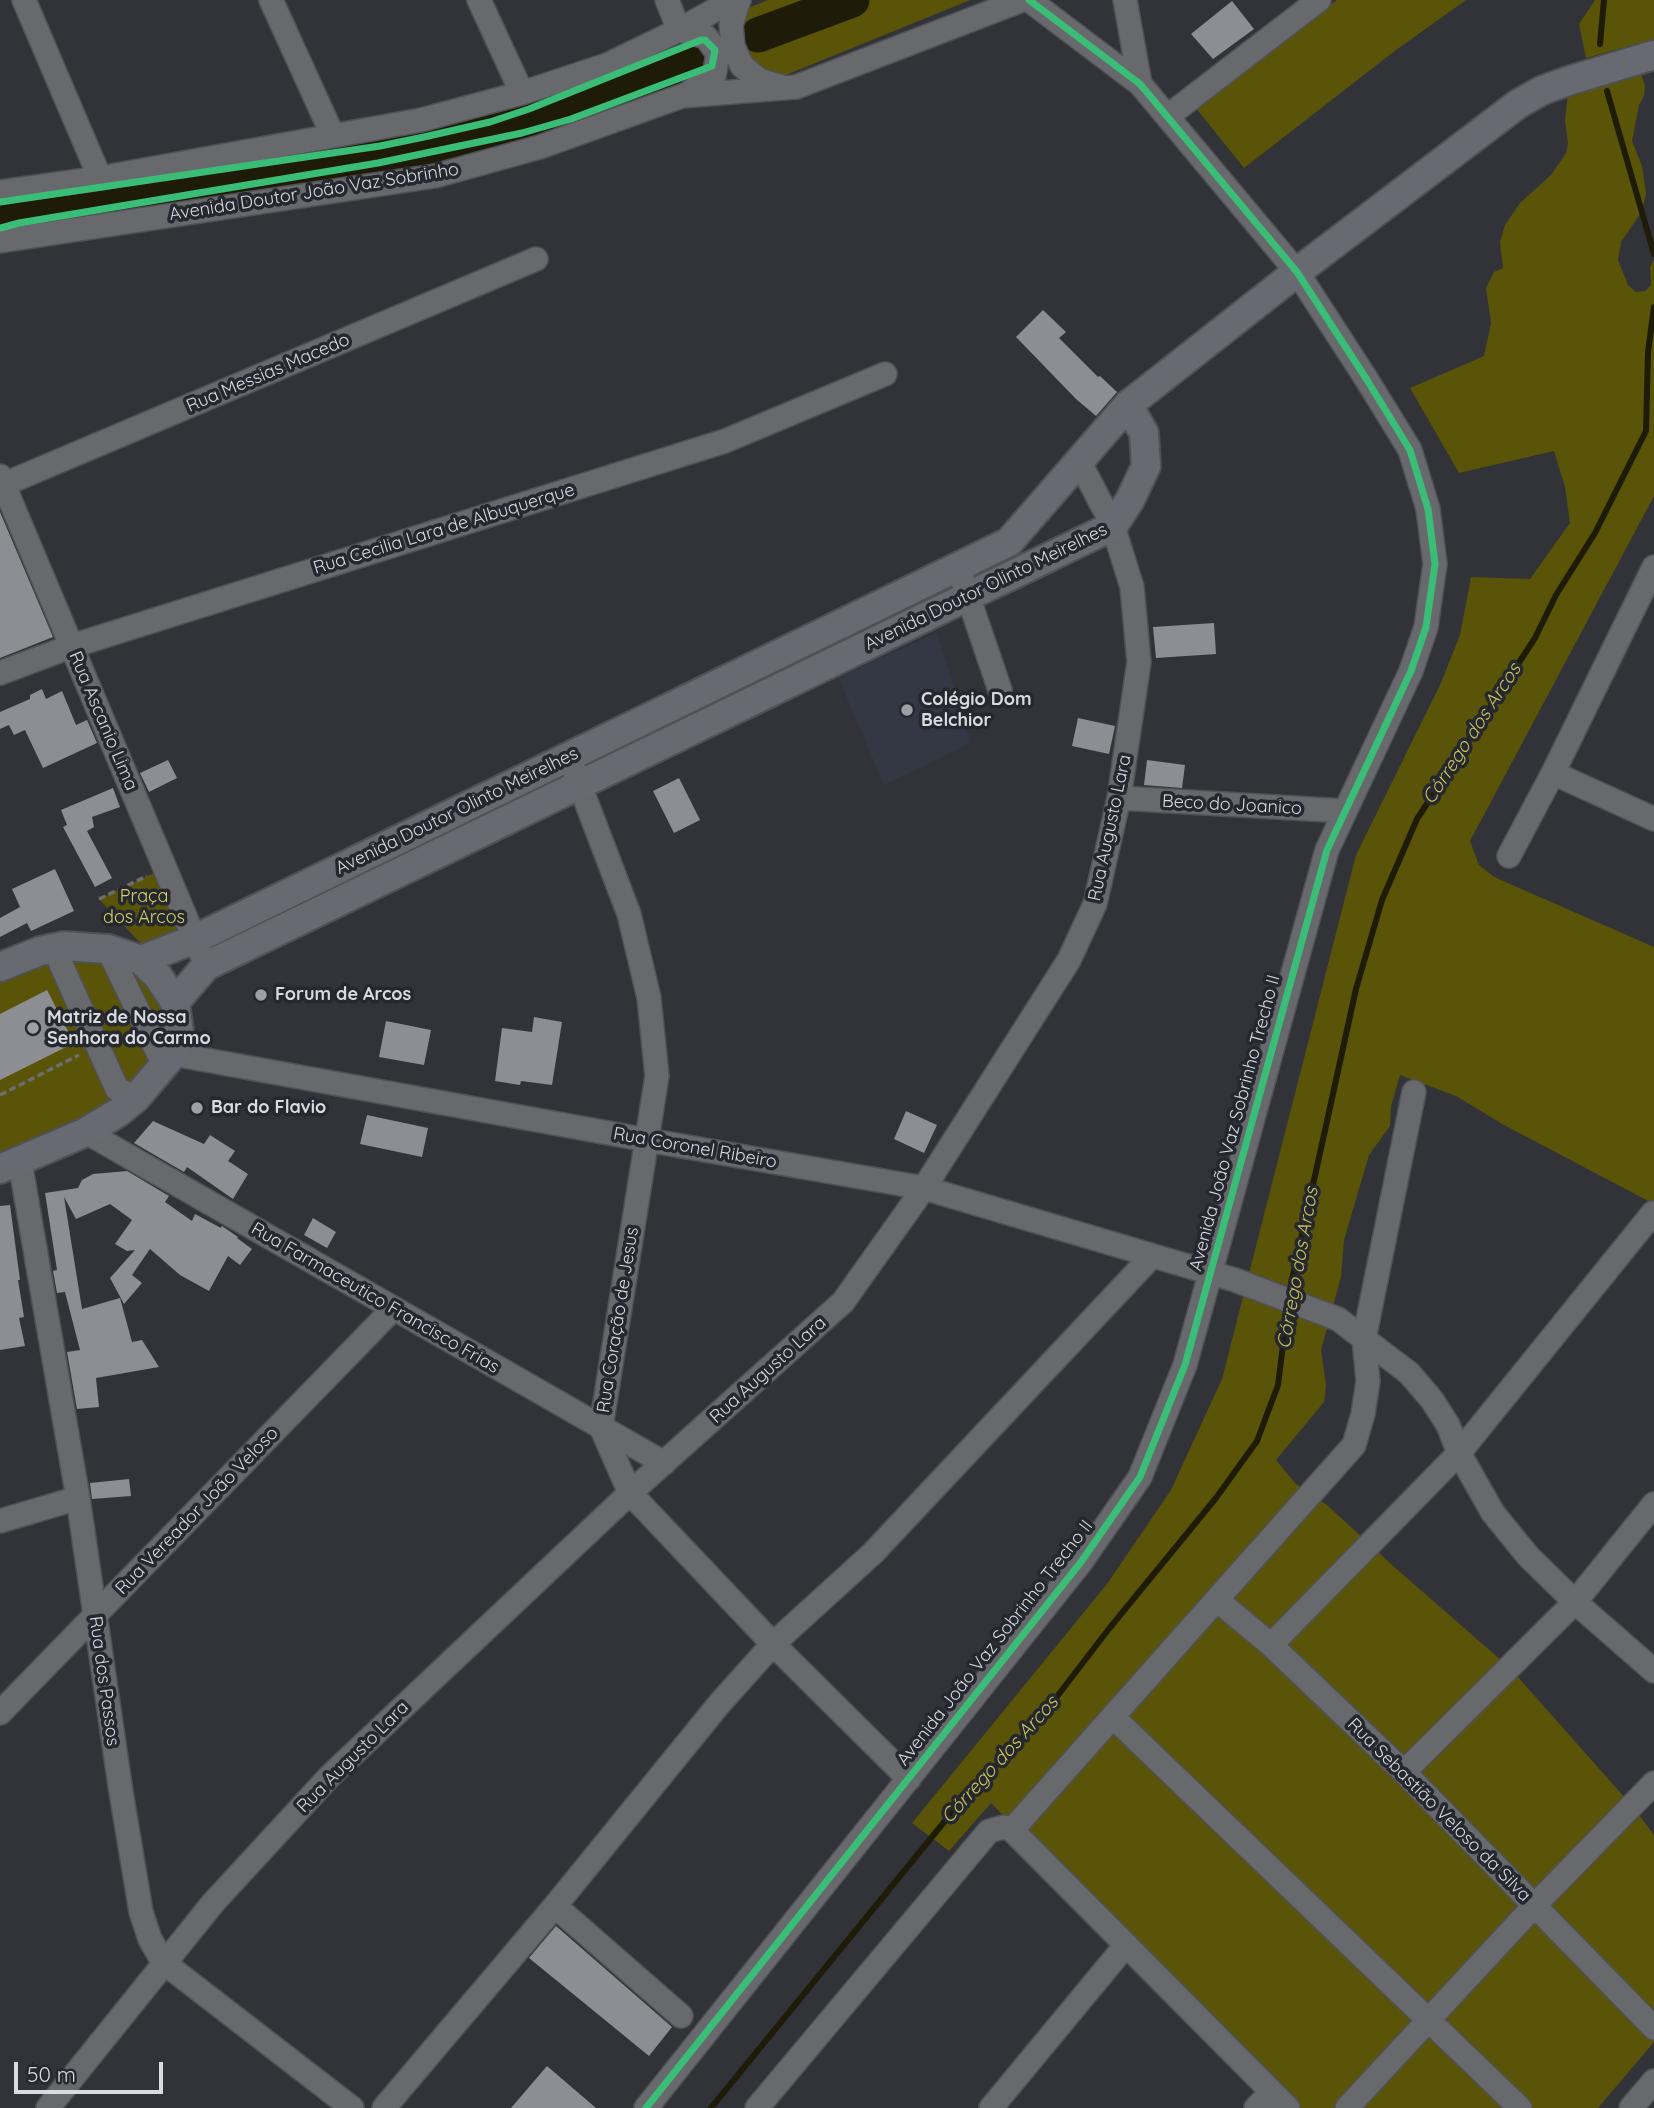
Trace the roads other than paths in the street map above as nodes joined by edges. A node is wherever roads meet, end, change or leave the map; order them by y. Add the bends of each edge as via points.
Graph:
1 (24, 0) edge
2 (271, 0) edge
3 (479, 0) edge
4 (667, 0) edge
5 (733, 0) edge
6 (739, 0) edge
7 (1022, 0) edge
8 (1029, 0) edge
9 (1125, 0) edge
10 (1319, 0) edge
11 (680, 30) junction
12 (1650, 56) edge
13 (1140, 84) junction
14 (796, 87) junction
15 (522, 93) junction
16 (682, 96) junction
17 (1168, 116) junction
18 (333, 136) junction
19 (100, 178) junction
20 (0, 192) edge
21 (0, 241) edge
22 (536, 259) dead end
23 (1297, 272) junction
24 (885, 374) dead end
25 (1128, 405) junction
26 (1079, 461) junction
27 (1, 482) edge
28 (1114, 526) junction
29 (958, 567) junction
30 (1654, 567) edge
31 (970, 596) junction
32 (1646, 605) edge
33 (72, 646) junction
34 (776, 656) junction
35 (0, 673) edge
36 (790, 683) junction
37 (1000, 690) dead end
38 (569, 757) junction
39 (1553, 773) junction
40 (580, 784) junction
41 (1119, 798) junction
42 (1345, 811) junction
43 (1654, 819) edge
44 (383, 847) junction
45 (1509, 856) dead end
46 (396, 874) junction
47 (195, 939) junction
48 (64, 946) junction
49 (108, 949) junction
50 (141, 961) junction
51 (206, 966) junction
52 (0, 967) edge
53 (174, 1002) junction
54 (168, 1059) junction
55 (1414, 1092) dead end
56 (135, 1098) junction
57 (86, 1132) junction
58 (647, 1140) junction
59 (10, 1165) edge
60 (925, 1188) junction
61 (1653, 1213) edge
62 (1152, 1256) junction
63 (1210, 1273) junction
64 (393, 1309) junction
65 (1364, 1339) junction
66 (601, 1427) junction
67 (1459, 1452) junction
68 (664, 1463) junction
69 (630, 1493) junction
70 (78, 1498) junction
71 (1654, 1504) edge
72 (0, 1521) edge
73 (1217, 1600) junction
74 (1575, 1602) junction
75 (94, 1616) junction
76 (773, 1644) junction
77 (1271, 1645) junction
78 (1654, 1671) edge
79 (0, 1713) edge
80 (1112, 1717) junction
81 (1404, 1772) junction
82 (909, 1779) junction
83 (1654, 1783) edge
84 (1012, 1830) junction
85 (1535, 1905) junction
86 (555, 1906) junction
87 (1126, 1945) junction
88 (163, 1962) junction
89 (681, 2015) dead end
90 (1428, 2021) junction
91 (1654, 2028) edge
92 (1272, 2103) edge
93 (48, 2108) edge
94 (352, 2108) edge
95 (384, 2108) edge
96 (646, 2108) edge
97 (757, 2108) edge
98 (991, 2108) edge
99 (1347, 2108) edge
100 (1520, 2108) edge

1 - 19 street
2 - 18 street
3 - 15 street
4 - 11 street
5 - 11 street
6 - 14 street via 731,25 733,46 742,66 774,86
7 - 14 street, Avenida Doutor João Vaz Sobrinho
8 - 13 street, Avenida João Vaz Sobrinho Trecho II
9 - 13 street
10 - 17 street
11 - 15 street via 607,65
11 - 16 street via 706,37 718,54 714,76
12 - 23 main road via 1542,90 1518,104
13 - 17 street, Avenida João Vaz Sobrinho Trecho II
14 - 16 street, Avenida Doutor João Vaz Sobrinho
15 - 18 street via 421,120
16 - 21 street, Avenida Doutor João Vaz Sobrinho via 540,147 435,176
17 - 23 street, Avenida João Vaz Sobrinho Trecho II
18 - 19 street
19 - 20 street
22 - 27 street, Rua Messias Macedo
23 - 25 main road
23 - 42 street, Avenida João Vaz Sobrinho Trecho II via 1410,450 1428,509 1435,564 1426,627 1411,671
24 - 33 street, Rua Cecilia Lara de Albuquerque via 725,441
25 - 26 main road, Avenida Doutor Olinto Meirelhes
25 - 28 main road, Avenida Doutor Olinto Meirelhes via 1144,433 1146,466
26 - 28 street, Rua Augusto Lara
26 - 29 main road, Avenida Doutor Olinto Meirelhes via 1009,542
27 - 33 street, Rua Ascanio Lima
28 - 31 main road, Avenida Doutor Olinto Meirelhes
28 - 41 street, Rua Augusto Lara via 1132,587 1139,662
29 - 31 street
29 - 34 main road, Avenida Doutor Olinto Meirelhes
30 - 32 street
31 - 36 main road, Avenida Doutor Olinto Meirelhes
31 - 37 street
32 - 39 street
33 - 35 street, Rua Cecilia Lara de Albuquerque
33 - 47 street, Rua Ascanio Lima
34 - 36 main road
34 - 38 main road, Avenida Doutor Olinto Meirelhes
36 - 40 main road, Avenida Doutor Olinto Meirelhes
38 - 40 street, Rua Coração de Jesus
38 - 44 main road, Avenida Doutor Olinto Meirelhes
39 - 43 street
39 - 45 street
40 - 46 main road, Avenida Doutor Olinto Meirelhes
40 - 58 street, Rua Coração de Jesus via 629,914 649,998 657,1076
41 - 42 street, Beco do Joanico
41 - 60 street, Rua Augusto Lara via 1095,904 1069,960
42 - 63 street, Avenida João Vaz Sobrinho Trecho II via 1327,850
44 - 46 main road
44 - 47 main road, Avenida Doutor Olinto Meirelhes
46 - 51 main road, Avenida Doutor Olinto Meirelhes
47 - 50 main road, Avenida Doutor Olinto Meirelhes
47 - 51 street, Rua Ascanio Lima
48 - 49 main road
48 - 52 main road
48 - 56 street via 60,962 117,1089
49 - 50 main road
49 - 54 street
50 - 53 main road via 158,976
51 - 53 main road, Avenida Doutor Olinto Meirelhes
53 - 54 main road via 179,1032
54 - 56 main road
54 - 58 street, Rua Coronel Ribeiro
55 - 65 street
56 - 57 main road
57 - 59 main road
57 - 64 street, Rua Farmaceutico Francisco Frias
58 - 60 street, Rua Coronel Ribeiro
58 - 66 street, Rua Coração de Jesus
59 - 70 street, Rua dos Passos
60 - 62 street, Rua Coronel Ribeiro
60 - 68 street, Rua Augusto Lara via 844,1302
61 - 67 street
62 - 63 street, Rua Coronel Ribeiro
62 - 76 street via 873,1553
63 - 65 street, Rua Coronel Ribeiro via 1338,1319
63 - 82 street, Avenida João Vaz Sobrinho Trecho II via 1185,1366 1140,1477 1081,1562
64 - 66 street, Rua Farmaceutico Francisco Frias
64 - 75 street, Rua Vereador João Veloso
65 - 67 street, Rua Coronel Ribeiro via 1409,1373 1432,1400
65 - 73 street via 1368,1381 1354,1445
66 - 68 street, Rua Farmaceutico Francisco Frias
66 - 69 street, Rua Coração de Jesus
67 - 74 street, Rua Coronel Ribeiro via 1493,1513
67 - 77 street
68 - 69 street, Rua Augusto Lara
69 - 76 street, Rua Coração de Jesus
69 - 88 street, Rua Augusto Lara via 330,1776
70 - 72 street
70 - 75 street, Rua dos Passos
71 - 74 street
73 - 77 street, Rua Sebastião Veloso da Silva
73 - 80 street
74 - 78 street, Rua Coronel Ribeiro
74 - 81 street
75 - 79 street, Rua Vereador João Veloso
75 - 88 street, Rua dos Passos via 141,1912
76 - 82 street, Rua Coração de Jesus
76 - 86 street
77 - 81 street, Rua Sebastião Veloso da Silva
80 - 84 street
80 - 90 street
81 - 85 street, Rua Sebastião Veloso da Silva
82 - 96 street, Avenida João Vaz Sobrinho Trecho II
83 - 85 street
84 - 87 street
84 - 97 street via 989,1831
85 - 90 street
85 - 91 street, Rua Sebastião Veloso da Silva
86 - 89 street
86 - 95 street
87 - 92 street
87 - 98 street
88 - 93 street, Rua Augusto Lara
88 - 94 street, Rua dos Passos
90 - 99 street
90 - 100 street

